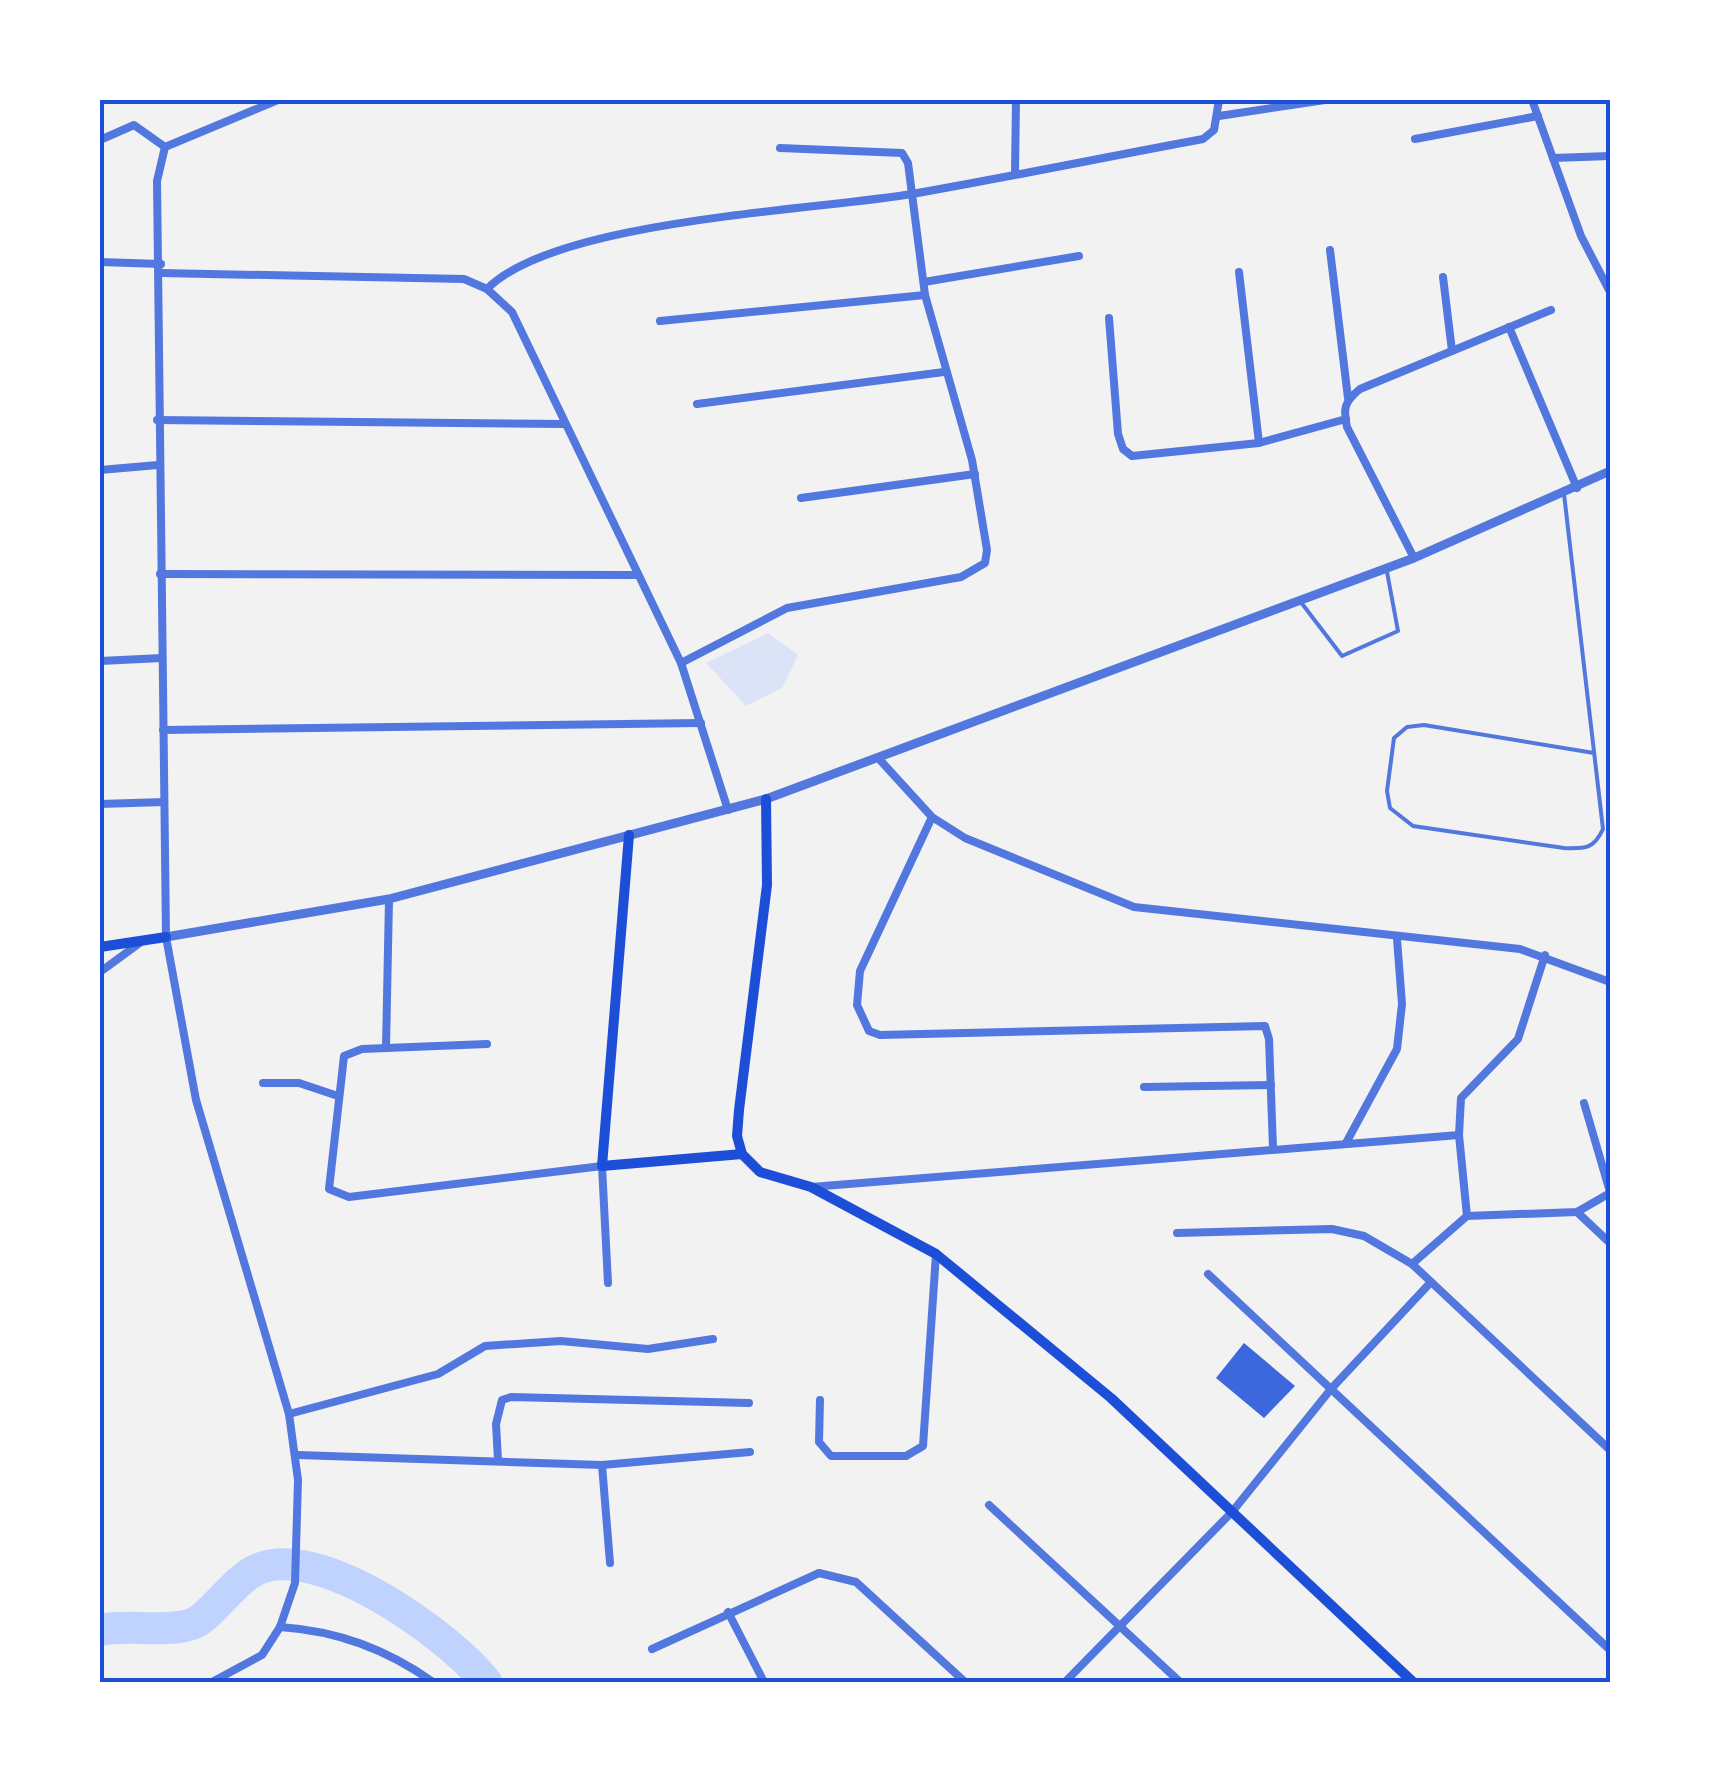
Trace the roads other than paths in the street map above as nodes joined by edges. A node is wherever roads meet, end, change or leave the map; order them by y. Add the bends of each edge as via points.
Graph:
1 (278, 100) edge
2 (1016, 100) edge
3 (1219, 100) edge
4 (1326, 100) edge
5 (1532, 100) edge
6 (1219, 116) junction
7 (1538, 116) junction
8 (1415, 139) dead end
9 (100, 140) edge
10 (165, 147) junction
11 (780, 148) dead end
12 (1610, 156) edge
13 (1553, 158) junction
14 (1015, 173) junction
15 (913, 193) junction
16 (1330, 250) dead end
17 (1080, 256) dead end
18 (100, 262) edge
19 (161, 269) junction
20 (1239, 272) dead end
21 (1442, 278) dead end
22 (924, 282) junction
23 (487, 289) junction
24 (1610, 292) edge
25 (925, 295) junction
26 (1552, 310) dead end
27 (1108, 318) dead end
28 (660, 321) dead end
29 (1509, 327) junction
30 (1452, 351) junction
31 (944, 372) junction
32 (1348, 398) junction
33 (697, 404) dead end
34 (157, 420) junction
35 (1346, 420) junction
36 (564, 424) junction
37 (1259, 443) junction
38 (158, 464) junction
39 (100, 470) edge
40 (1610, 471) edge
41 (975, 474) junction
42 (1577, 488) junction
43 (1564, 494) junction
44 (802, 498) dead end
45 (1414, 558) junction
46 (1387, 568) junction
47 (160, 574) junction
48 (638, 575) junction
49 (1300, 601) junction
50 (162, 658) junction
51 (100, 661) edge
52 (681, 662) junction
53 (701, 724) junction
54 (163, 730) junction
55 (1594, 753) junction
56 (880, 760) junction
57 (766, 799) junction
58 (164, 802) junction
59 (100, 804) edge
60 (728, 810) junction
61 (932, 818) junction
62 (629, 835) junction
63 (389, 899) junction
64 (166, 938) junction
65 (1396, 939) junction
66 (142, 942) junction
67 (100, 947) edge
68 (1546, 955) junction
69 (100, 972) edge
70 (1610, 982) edge
71 (487, 1044) dead end
72 (386, 1048) junction
73 (263, 1083) dead end
74 (1271, 1085) junction
75 (1144, 1087) dead end
76 (338, 1096) junction
77 (1584, 1102) dead end
78 (1458, 1135) junction
79 (1346, 1143) junction
80 (1273, 1148) junction
81 (742, 1154) junction
82 (602, 1166) junction
83 (811, 1187) junction
84 (1610, 1192) edge
85 (1577, 1212) junction
86 (1467, 1216) junction
87 (1178, 1233) dead end
88 (1610, 1243) edge
89 (936, 1254) junction
90 (1412, 1264) junction
91 (1208, 1274) dead end
92 (1431, 1282) junction
93 (608, 1284) dead end
94 (712, 1339) dead end
95 (1330, 1389) junction
96 (820, 1400) dead end
97 (748, 1403) dead end
98 (289, 1414) junction
99 (1610, 1450) edge
100 (750, 1452) dead end
101 (297, 1456) junction
102 (498, 1460) junction
103 (602, 1465) junction
104 (990, 1505) dead end
105 (1232, 1512) junction
106 (610, 1563) dead end
107 (728, 1612) junction
108 (1118, 1624) junction
109 (280, 1627) junction
110 (652, 1648) dead end
111 (1610, 1650) edge
112 (212, 1682) edge
113 (433, 1682) edge
114 (764, 1682) edge
115 (965, 1682) edge
116 (1065, 1682) edge
117 (1180, 1682) edge
118 (1412, 1682) edge

1 - 10 street
2 - 14 street
3 - 6 street
4 - 6 street
5 - 7 street
6 - 14 street via 1203,139
7 - 8 street
7 - 13 street
9 - 10 street via 134,125
10 - 19 street via 157,181
11 - 15 street via 902,153
12 - 13 street
13 - 24 street
14 - 15 street
15 - 22 street
15 - 23 street via 700,221 552,251 505,271
16 - 32 street
17 - 22 street
18 - 19 street
19 - 23 street via 430,276
19 - 34 street
20 - 37 street
21 - 30 street
22 - 25 street
23 - 36 street via 512,312
25 - 28 street
25 - 31 street
26 - 29 street
27 - 37 street via 1123,449 1148,456
29 - 30 street
29 - 42 street
30 - 32 street
31 - 33 street
31 - 41 street
32 - 35 street
34 - 36 street
34 - 38 street
35 - 37 street
35 - 45 street
36 - 48 street
38 - 39 street
38 - 47 street
40 - 42 street
41 - 44 street
41 - 52 street via 987,550 976,573 788,608
42 - 43 street
43 - 45 street
43 - 55 lane
45 - 46 street
46 - 49 street
46 - 49 lane via 1398,631 1342,656
47 - 48 street
47 - 50 street
48 - 52 street
49 - 56 street
50 - 51 street
50 - 54 street
52 - 53 street
53 - 54 street
53 - 60 street
54 - 58 street
55 - 55 lane via 1407,727 1394,738 1390,808 1413,826 1586,850 1603,829
56 - 57 street
56 - 61 street
57 - 60 street
57 - 81 main road via 770,852 739,1110
58 - 59 street
58 - 64 street
60 - 62 street
61 - 65 street via 1109,898 1165,913
61 - 74 street via 860,971 857,1005 869,1030 880,1035 1255,1024 1268,1032
62 - 63 street
62 - 82 main road
63 - 64 street
63 - 72 street
64 - 66 main road
64 - 98 street via 196,1100
65 - 68 street
65 - 79 street via 1402,1004 1397,1049
66 - 67 main road
66 - 69 street
68 - 70 street
68 - 78 street via 1518,1039 1461,1098
71 - 72 street
72 - 76 street via 344,1056
73 - 76 street via 298,1083
74 - 75 street
74 - 80 street
76 - 82 street via 327,1180 338,1195
77 - 84 street
78 - 79 street
78 - 86 street
79 - 80 street
80 - 83 street
81 - 82 main road
81 - 83 main road via 760,1172
82 - 93 street
83 - 89 main road
84 - 85 street
85 - 86 street
85 - 88 street
86 - 90 street
87 - 90 street via 1332,1229 1364,1236
89 - 96 street via 923,1446 906,1456 831,1456 819,1442
89 - 105 main road via 1111,1398
90 - 92 street
91 - 95 street
92 - 95 street
92 - 99 street
94 - 98 street via 648,1349 561,1341 485,1346 438,1374
95 - 105 street
95 - 111 street
97 - 102 street via 510,1397 497,1409
98 - 101 street
100 - 103 street
101 - 102 street
101 - 109 street via 295,1583
102 - 103 street
103 - 106 street
104 - 108 street
105 - 108 street
105 - 118 main road
107 - 110 street
107 - 114 street
107 - 115 street via 819,1573 838,1574 856,1582
108 - 116 street
108 - 117 street
109 - 112 street via 262,1655
109 - 113 street via 340,1635 405,1662

